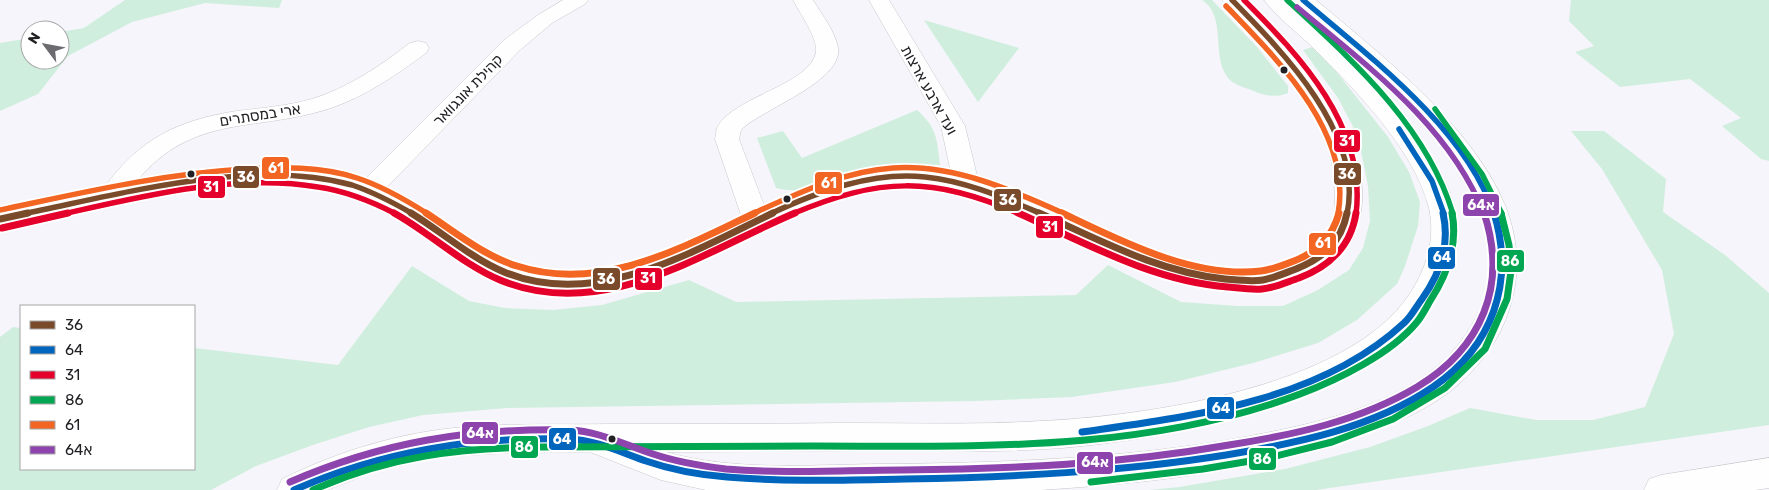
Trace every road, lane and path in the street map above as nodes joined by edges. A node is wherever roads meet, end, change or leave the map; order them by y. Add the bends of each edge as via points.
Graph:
1 (578, 0) edge
2 (803, 0) edge
3 (879, 0) edge
4 (1232, 0) edge
5 (1274, 0) edge
6 (1303, 0) edge
7 (418, 48) dead end
8 (966, 184) junction
9 (368, 191) junction
10 (113, 195) junction
11 (0, 219) edge
12 (757, 223) junction
13 (591, 438) junction
14 (1769, 474) edge
15 (294, 490) edge
16 (1661, 490) edge

1 - 9 street, קהילת אונגוואר via 545,19 512,45
2 - 12 street via 827,52 822,67 729,129 727,139
3 - 8 street, ועד ארבע ארצות via 953,126
4 - 8 street via 1269,37 1308,86 1343,156 1348,186 1346,219 1341,235 1323,258 1289,275 1266,279 1226,279 1190,274 1135,256 1022,205
5 - 13 street via 1320,41 1374,97 1415,153 1431,180 1442,210 1446,242 1427,296 1408,321 1381,344 1314,379 1268,396 1145,423 1080,432 1005,436
6 - 13 street via 1397,84 1451,141 1482,186 1502,239 1502,285 1486,333 1462,362 1423,394 1364,420 1290,442 1195,460 1045,477 722,478 665,467
7 - 10 street, ארי במסתרים via 382,75 336,99 183,132 138,164
8 - 12 street via 906,176 862,182 813,198
9 - 10 street via 316,178 246,176 181,182
9 - 12 street via 409,213 496,270 543,283 583,284 637,273 696,253
10 - 11 street
13 - 15 street via 486,440 428,446 346,467
14 - 16 street

